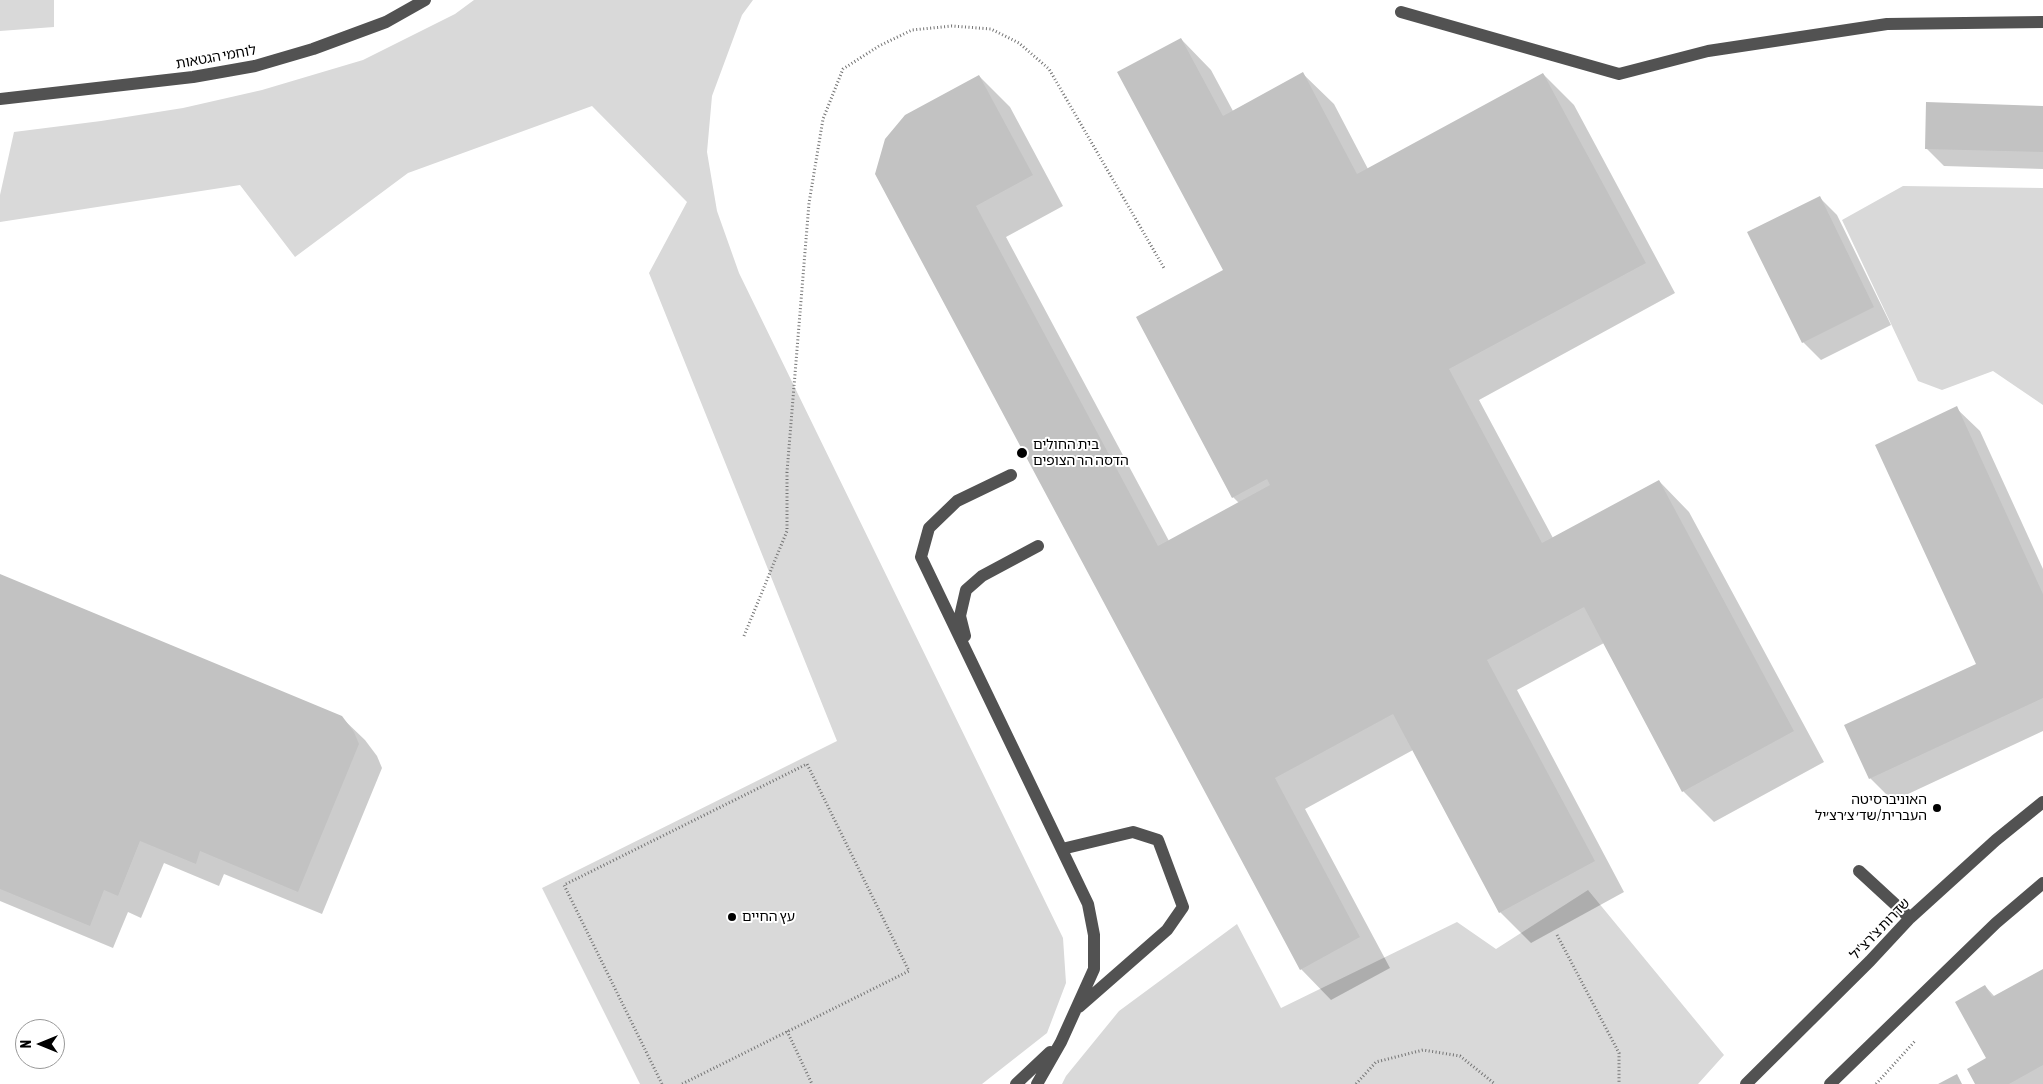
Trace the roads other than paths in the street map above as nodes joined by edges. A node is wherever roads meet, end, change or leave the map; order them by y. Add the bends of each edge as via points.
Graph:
1 (425, 0) edge
2 (1401, 12) dead end
3 (2043, 22) edge
4 (0, 99) edge
5 (1011, 476) dead end
6 (1038, 546) dead end
7 (972, 663) junction
8 (2043, 802) edge
9 (1062, 849) junction
10 (1859, 871) dead end
11 (2043, 883) edge
12 (1910, 918) junction
13 (1076, 1010) junction
14 (1061, 1042) junction
15 (1016, 1084) edge
16 (1036, 1084) edge
17 (1746, 1084) edge
18 (1830, 1084) edge

1 - 4 street, לוחמי הגטאות via 386,22 255,66 193,78
2 - 3 street via 1619,74 1708,51 1887,24
5 - 7 street via 957,500 929,528 921,556
6 - 7 street via 982,576 966,590 960,616
7 - 9 street
8 - 12 street, שדרות צ'רצ'יל
9 - 13 street via 1088,904 1094,935 1094,969
9 - 13 street via 1133,832 1158,840 1183,908 1167,930
10 - 12 street
11 - 18 street via 1984,934
12 - 17 street, שדרות צ'רצ'יל
13 - 14 street
14 - 15 street
14 - 16 street

